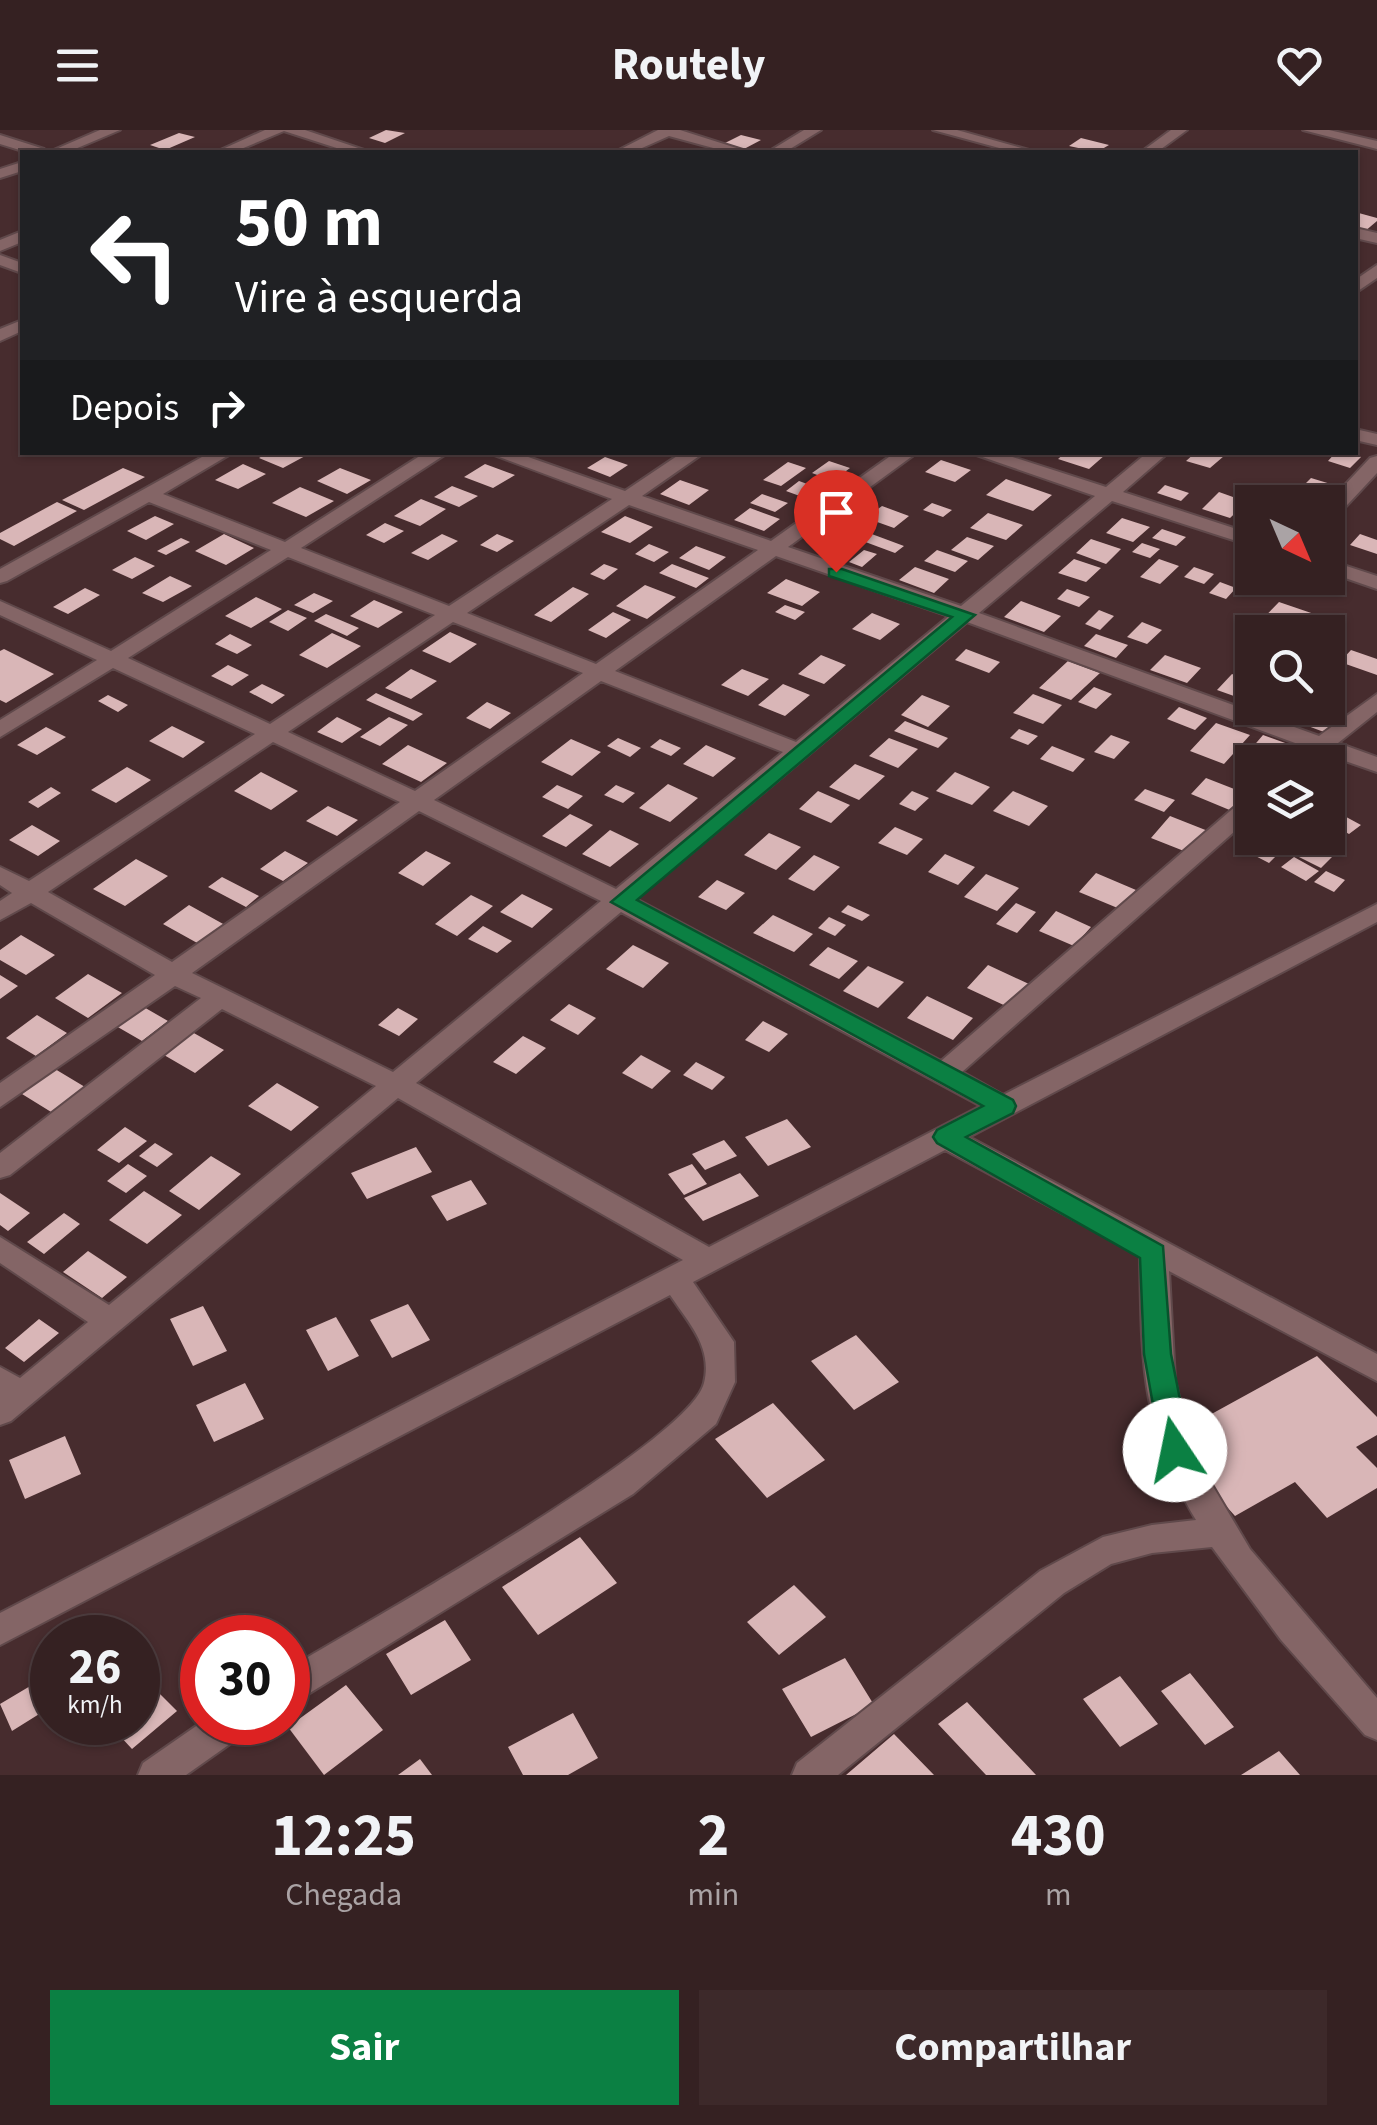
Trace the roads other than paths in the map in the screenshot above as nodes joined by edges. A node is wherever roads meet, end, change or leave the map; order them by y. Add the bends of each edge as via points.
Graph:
1 (113, 130) edge
2 (277, 130) edge
3 (290, 130) edge
4 (633, 130) edge
5 (669, 130) edge
6 (814, 130) edge
7 (940, 130) edge
8 (1180, 130) edge
9 (1310, 130) edge
10 (1339, 133) edge
11 (978, 134) edge
12 (653, 138) junction
13 (0, 140) edge
14 (1377, 146) edge
15 (32, 150) edge
16 (61, 150) edge
17 (227, 150) edge
18 (355, 150) edge
19 (626, 150) edge
20 (735, 150) edge
21 (779, 150) edge
22 (951, 150) edge
23 (1023, 150) edge
24 (1151, 150) edge
25 (1315, 150) edge
26 (220, 455) edge
27 (435, 455) edge
28 (504, 455) edge
29 (692, 455) edge
30 (904, 455) edge
31 (987, 455) edge
32 (1156, 455) edge
33 (1377, 462) edge
34 (1112, 493) junction
35 (149, 494) junction
36 (1345, 496) edge
37 (627, 500) junction
38 (1235, 534) edge
39 (286, 550) junction
40 (770, 551) junction
41 (1345, 572) edge
42 (0, 576) edge
43 (1377, 583) edge
44 (0, 607) edge
45 (452, 614) junction
46 (966, 615) junction
47 (114, 658) junction
48 (601, 673) junction
49 (1377, 701) edge
50 (0, 730) edge
51 (270, 731) junction
52 (1323, 745) joint
53 (802, 752) junction
54 (1345, 753) edge
55 (1377, 765) edge
56 (418, 801) junction
57 (1235, 819) edge
58 (0, 875) edge
59 (30, 892) junction
60 (622, 902) junction
61 (0, 912) edge
62 (1377, 912) edge
63 (171, 973) junction
64 (220, 997) junction
65 (943, 1074) junction
66 (399, 1086) junction
67 (0, 1097) edge
68 (1004, 1106) junction
69 (946, 1137) junction
70 (0, 1168) edge
71 (0, 1248) edge
72 (1154, 1253) junction
73 (708, 1260) junction
74 (674, 1278) junction
75 (112, 1322) junction
76 (1377, 1369) edge
77 (7, 1396) edge
78 (1223, 1532) junction
79 (0, 1630) edge
80 (310, 1675) edge
81 (1377, 1723) edge
82 (199, 1745) edge
83 (156, 1775) edge
84 (810, 1775) edge

1 - 16 street
2 - 17 street
3 - 18 street
4 - 12 street
5 - 12 street
5 - 20 street
6 - 21 street
7 - 11 street
8 - 24 street
9 - 10 street
10 - 14 street
10 - 25 street
11 - 22 street
11 - 23 street
12 - 19 street
13 - 15 street
26 - 35 street
27 - 39 street
28 - 37 street
29 - 37 street
30 - 40 street
31 - 34 street
32 - 34 street
33 - 36 street
34 - 38 street
34 - 46 street
35 - 39 street
35 - 42 street
37 - 40 street
37 - 45 street
39 - 45 street
39 - 47 street
40 - 46 street
40 - 48 street
41 - 43 street
44 - 47 street
45 - 48 street
45 - 51 street
46 - 52 street
46 - 53 street
47 - 50 street
47 - 51 street
48 - 53 street
48 - 56 street
49 - 52 street
51 - 56 street
51 - 59 street
53 - 60 street
54 - 55 street
56 - 60 street
56 - 63 street
57 - 65 street
58 - 59 street
59 - 61 street
59 - 63 street
60 - 65 street
60 - 66 street
62 - 68 street
63 - 64 street
63 - 67 street
64 - 66 street
64 - 70 street
65 - 68 street
66 - 73 street
66 - 75 street
68 - 69 street
69 - 72 street
69 - 73 street
71 - 75 street
72 - 76 street
72 - 78 street via 1158,1354 1175,1450
73 - 74 street
74 - 79 street
74 - 80 street via 719,1342 720,1382 705,1414 622,1484
75 - 77 street
78 - 81 street via 1302,1641
78 - 84 street via 1152,1539 1103,1552 1069,1572
82 - 83 street

